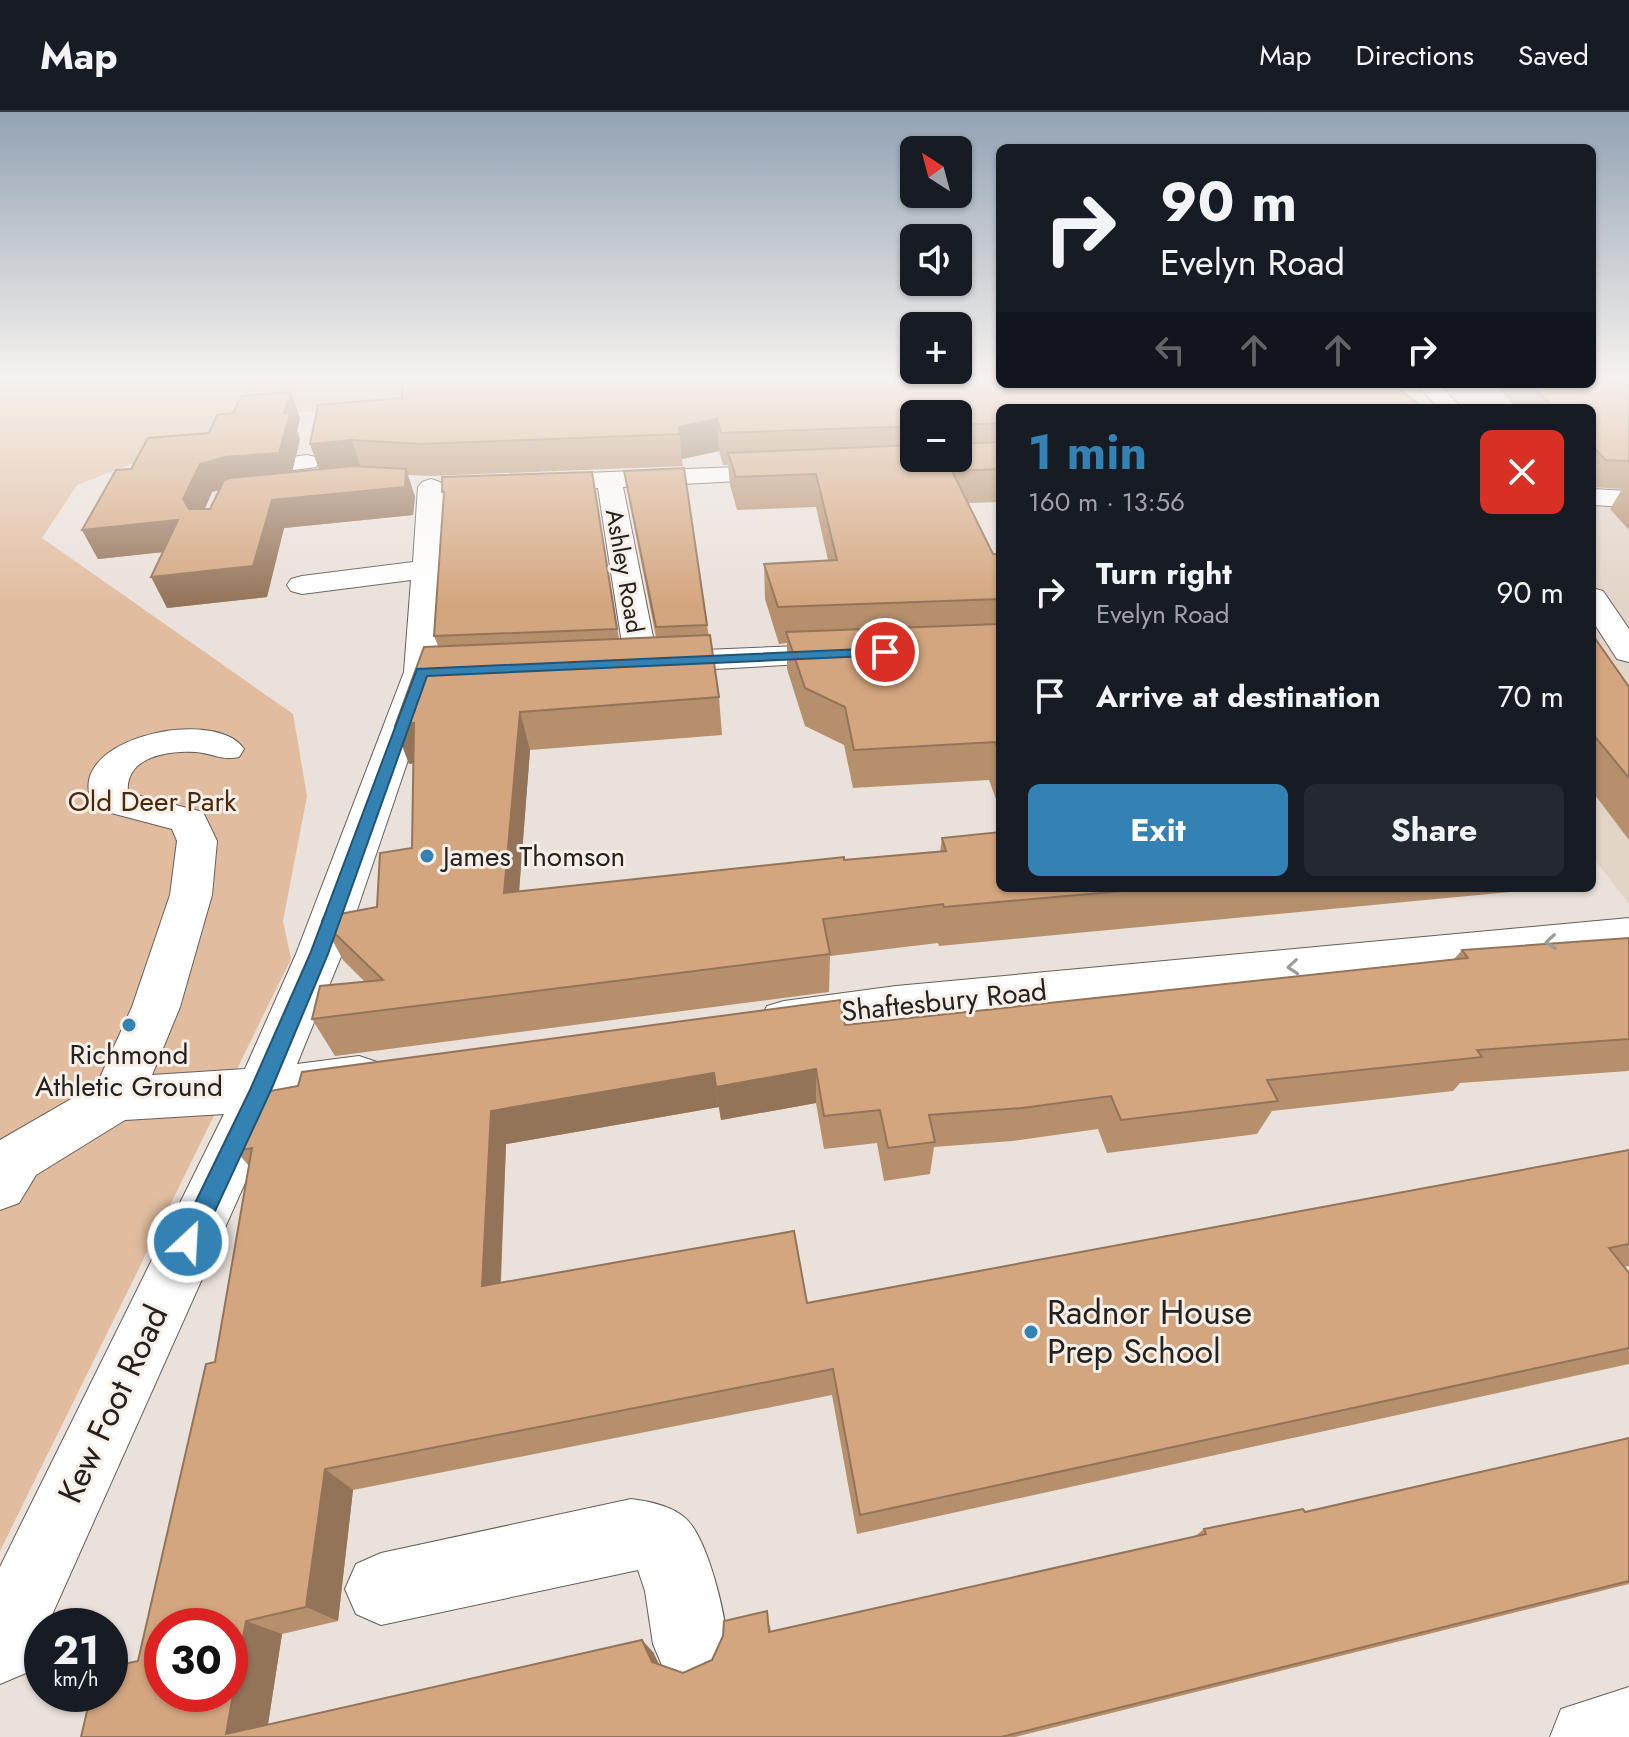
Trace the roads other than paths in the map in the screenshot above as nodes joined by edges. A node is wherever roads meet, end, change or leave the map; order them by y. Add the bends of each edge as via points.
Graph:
1 (303, 453) edge
2 (310, 453) edge
3 (812, 472) edge
4 (609, 480) junction
5 (505, 484) edge
6 (461, 486) edge
7 (303, 489) edge
8 (240, 497) edge
9 (1596, 497) edge
10 (1629, 499) edge
11 (429, 569) junction
12 (301, 584) dead end
13 (1597, 613) edge
14 (1629, 652) edge
15 (878, 653) edge
16 (226, 749) dead end
17 (1629, 934) edge
18 (741, 1025) edge
19 (400, 1071) edge
20 (261, 1090) junction
21 (116, 1099) junction
22 (0, 1185) edge
23 (381, 1589) dead end
24 (690, 1644) dead end
25 (0, 1647) edge
26 (1629, 1726) edge
27 (1589, 1737) edge

1 - 8 street via 246,469
2 - 7 street
3 - 4 street
4 - 5 street
4 - 15 street, Ashley Road via 626,664
6 - 11 street, Kew Foot Road via 420,487
9 - 10 street
11 - 12 street
11 - 20 street, Kew Foot Road via 437,671
13 - 14 street
16 - 21 street via 196,741 159,743 115,763 106,788 110,800 126,807 165,811 189,821 197,841 191,895 156,1007
17 -> 18 street, Shaftesbury Road via 911,1003
19 - 20 street
20 - 21 street
20 - 25 street, Kew Foot Road
21 - 22 street via 17,1158
23 - 24 street via 631,1534 647,1536 662,1544 671,1559
26 - 27 street

